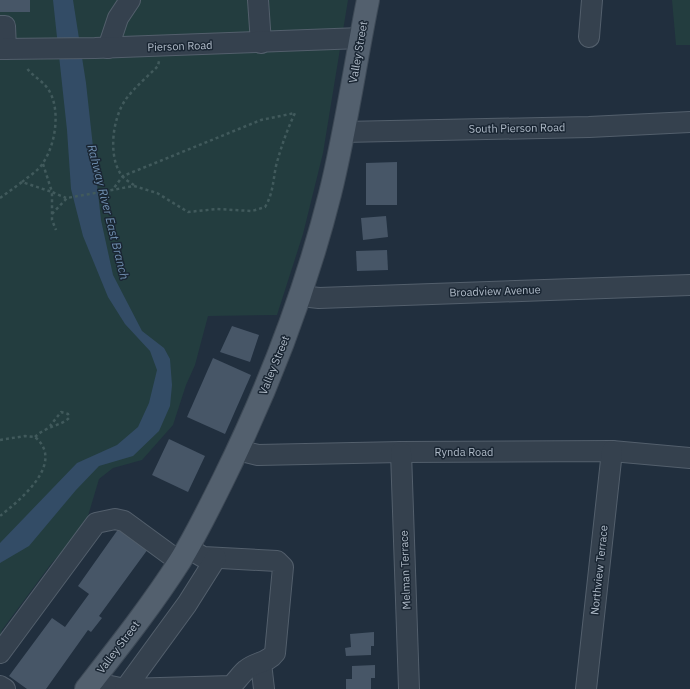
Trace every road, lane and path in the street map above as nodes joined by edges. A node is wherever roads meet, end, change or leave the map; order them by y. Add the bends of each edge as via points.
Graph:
1 (130, 0) edge
2 (258, 0) edge
3 (368, 0) edge
4 (592, 0) edge
5 (0, 26) edge
6 (589, 37) dead end
7 (360, 38) junction
8 (260, 43) junction
9 (101, 48) junction
10 (3, 49) edge
11 (159, 58) dead end
12 (26, 67) dead end
13 (690, 122) edge
14 (343, 132) junction
15 (43, 164) junction
16 (123, 176) junction
17 (22, 182) junction
18 (134, 186) junction
19 (113, 189) junction
20 (52, 192) junction
21 (0, 198) edge
22 (67, 198) junction
23 (52, 214) junction
24 (56, 230) dead end
25 (690, 284) edge
26 (301, 296) junction
27 (50, 426) junction
28 (35, 437) junction
29 (0, 440) edge
30 (238, 450) junction
31 (612, 451) junction
32 (401, 452) junction
33 (690, 458) edge
34 (0, 516) edge
35 (184, 554) junction
36 (216, 558) junction
37 (0, 652) edge
38 (261, 663) junction
39 (89, 685) edge
40 (0, 686) edge
41 (5, 689) edge
42 (125, 689) edge
43 (264, 689) edge
44 (408, 689) edge
45 (586, 689) edge

1 - 9 street
2 - 8 street
3 - 7 main road, Valley Street
4 - 6 street
5 - 10 street via 5,26
7 - 8 street, Pierson Road
7 - 14 main road, Valley Street
8 - 9 street, Pierson Road
9 - 10 street, Pierson Road
11 - 16 path via 158,66 125,100 118,114 113,150 119,172
12 - 15 path via 48,90 55,108 54,138
13 - 14 street, South Pierson Road via 589,127
14 - 26 main road, Valley Street via 330,195
15 - 17 path
15 - 20 path
16 - 18 path
16 - 18 path via 261,120 295,113 285,135 271,197 265,207 252,211 217,209 188,212 157,193
16 - 19 path
17 - 20 path
17 - 21 path
18 - 19 path
19 - 22 path
20 - 22 path
20 - 23 path
22 - 23 path
23 - 24 path
25 - 26 street, Broadview Avenue via 319,298
26 - 30 main road, Valley Street via 282,349
27 - 27 path via 65,422 69,418 68,414 61,412
27 - 28 path
28 - 29 path
28 - 34 path via 44,450 44,469 35,483
30 - 32 street, Rynda Road via 258,455
30 - 35 main road, Valley Street
31 - 32 street, Rynda Road
31 - 33 street, Rynda Road
31 - 45 street, Northview Terrace
32 - 44 street, Melman Terrace
35 - 36 street
35 - 37 street via 169,554 124,521 116,519 96,523
35 - 39 main road, Valley Street
36 - 38 street via 277,561 283,567 275,653 271,659
36 - 42 street
38 - 42 street via 246,669 231,686
38 - 43 street
39 - 42 street
40 - 41 street

